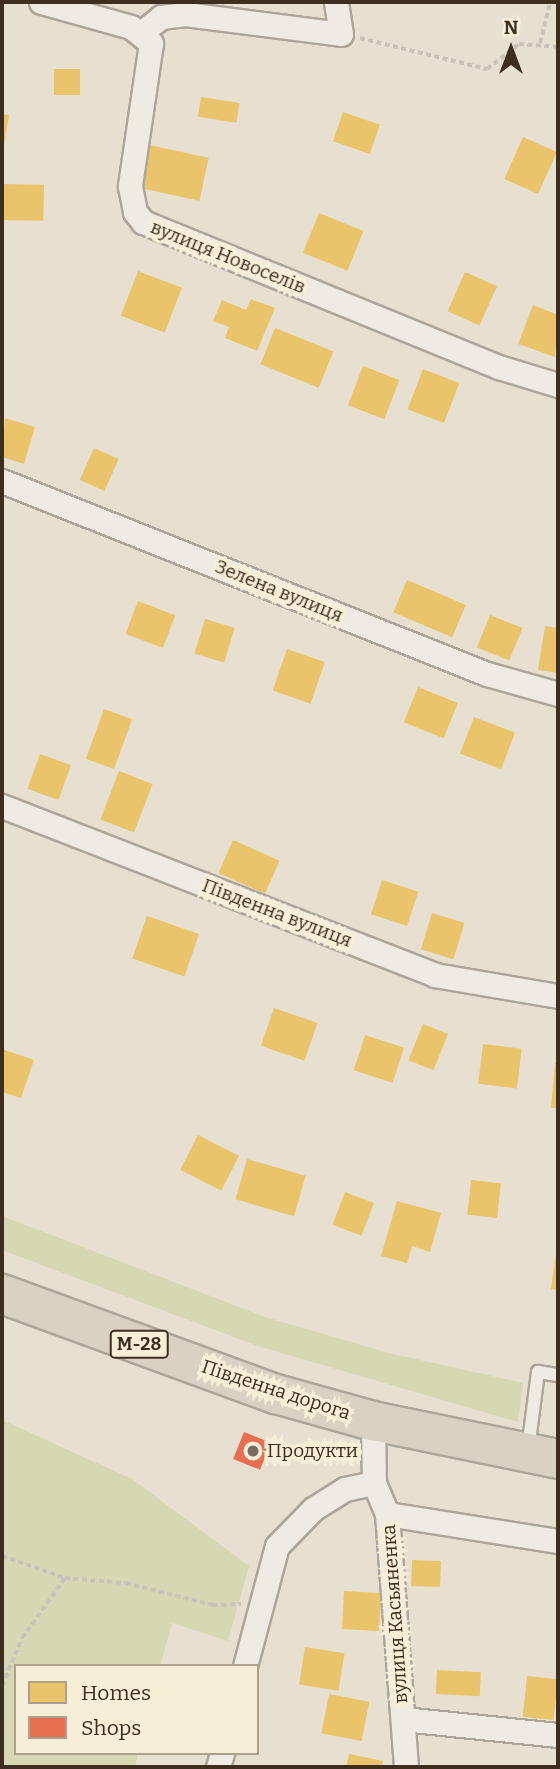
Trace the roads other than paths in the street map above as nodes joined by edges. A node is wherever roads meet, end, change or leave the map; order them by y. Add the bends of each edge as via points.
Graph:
1 (41, 2) edge
2 (336, 2) edge
3 (142, 32) junction
4 (558, 384) edge
5 (2, 481) edge
6 (558, 694) edge
7 (2, 806) edge
8 (558, 996) edge
9 (2, 1294) edge
10 (558, 1375) edge
11 (373, 1421) junction
12 (543, 1456) edge
13 (374, 1483) junction
14 (387, 1514) junction
15 (558, 1541) edge
16 (246, 1664) edge
17 (402, 1719) junction
18 (558, 1735) edge
19 (406, 1767) edge

1 - 3 street
2 - 3 street via 341,34 185,15 161,17
3 - 4 street, вулиця Новоселів via 153,53 130,186 135,212 143,222 499,367
5 - 6 street, Зелена вулиця via 487,674
7 - 8 street, Південна вулиця via 435,975
9 - 11 highway, Південна дорога / М-28 via 276,1394
10 - 12 lane via 538,1372
11 - 12 highway, Південна дорога / М-28
11 - 13 street, вулиця Касьяненка
13 - 14 street, вулиця Касьяненка
13 - 16 street via 345,1489 290,1529 277,1546
14 - 15 street
14 - 17 street, вулиця Касьяненка
17 - 18 street
17 - 19 street, вулиця Касьяненка

